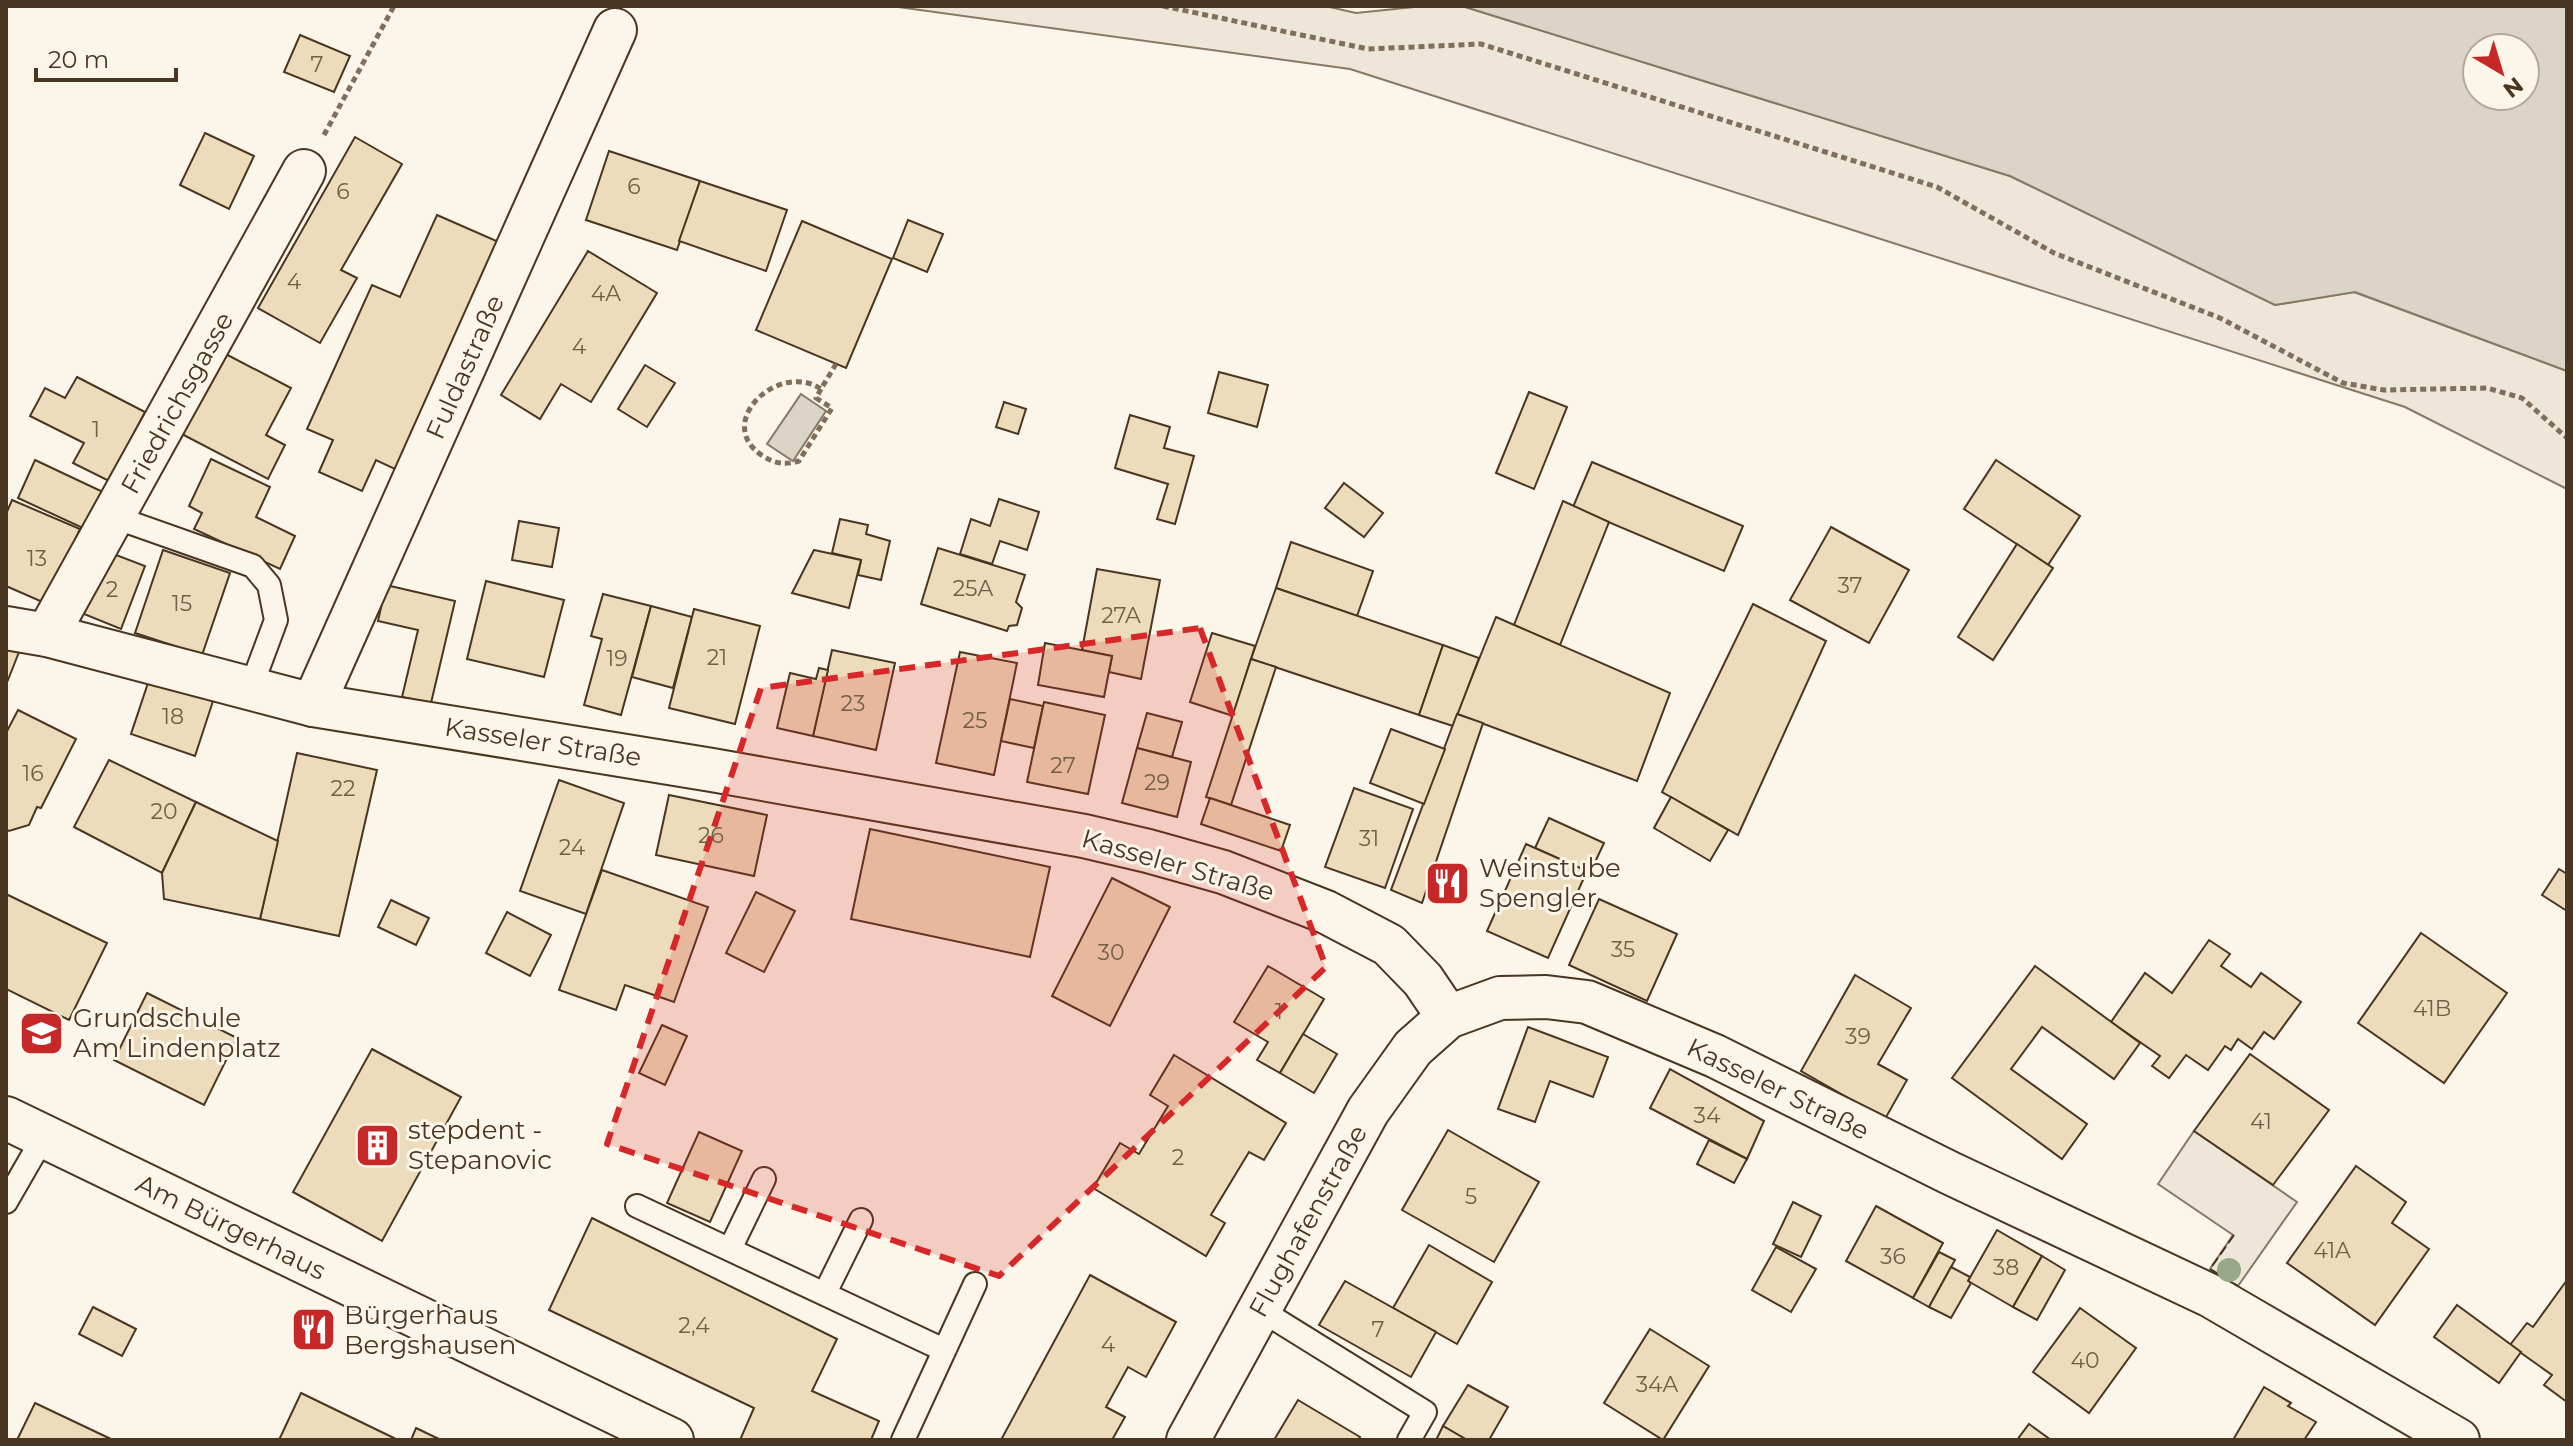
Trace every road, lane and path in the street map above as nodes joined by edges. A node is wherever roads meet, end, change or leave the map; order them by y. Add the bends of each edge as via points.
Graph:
1 (394, 6) edge
2 (1163, 6) edge
3 (615, 30) dead end
4 (304, 171) joint
5 (836, 364) dead end
6 (821, 389) junction
7 (2567, 438) edge
8 (114, 517) junction
9 (6, 628) edge
10 (47, 635) junction
11 (250, 690) junction
12 (313, 705) junction
13 (1448, 1017) junction
14 (6, 1118) edge
15 (44, 1136) junction
16 (764, 1179) dead end
17 (6, 1202) edge
18 (637, 1206) dead end
19 (861, 1220) dead end
20 (730, 1249) junction
21 (975, 1284) dead end
22 (825, 1293) junction
23 (1259, 1309) junction
24 (944, 1350) junction
25 (672, 1440) edge
26 (903, 1440) edge
27 (1188, 1440) edge
28 (1409, 1440) edge
29 (2458, 1440) edge

1 - 4 path
2 - 7 path via 1368,49 1481,44 1937,187 2054,253 2220,318 2343,383 2384,390 2487,388 2522,398
3 - 12 street, Fuldastraße
4 - 8 street, Friedrichsgasse
5 - 6 path
6 - 6 path via 797,379 773,387 754,402 743,423 754,451 786,465 799,461 832,408 816,398
8 - 10 street, Friedrichsgasse
8 - 11 lane via 253,566 269,585 276,620
9 - 10 street, Kasseler Straße
10 - 11 street, Kasseler Straße
11 - 12 street, Kasseler Straße
12 - 13 street, Kasseler Straße via 727,772 1148,851 1223,872 1326,912 1389,945 1423,980
13 - 23 street, Flughafenstraße via 1413,1048 1368,1111
13 - 29 street, Kasseler Straße via 1500,998 1587,1002 1715,1056 2211,1296
14 - 15 street, Am Bürgerhaus
15 - 17 lane
15 - 25 street, Am Bürgerhaus
16 - 20 lane
18 - 20 lane
19 - 22 lane
20 - 22 lane
21 - 24 lane
22 - 24 lane
23 - 27 street, Flughafenstraße
23 - 28 lane via 1425,1412
24 - 26 lane

